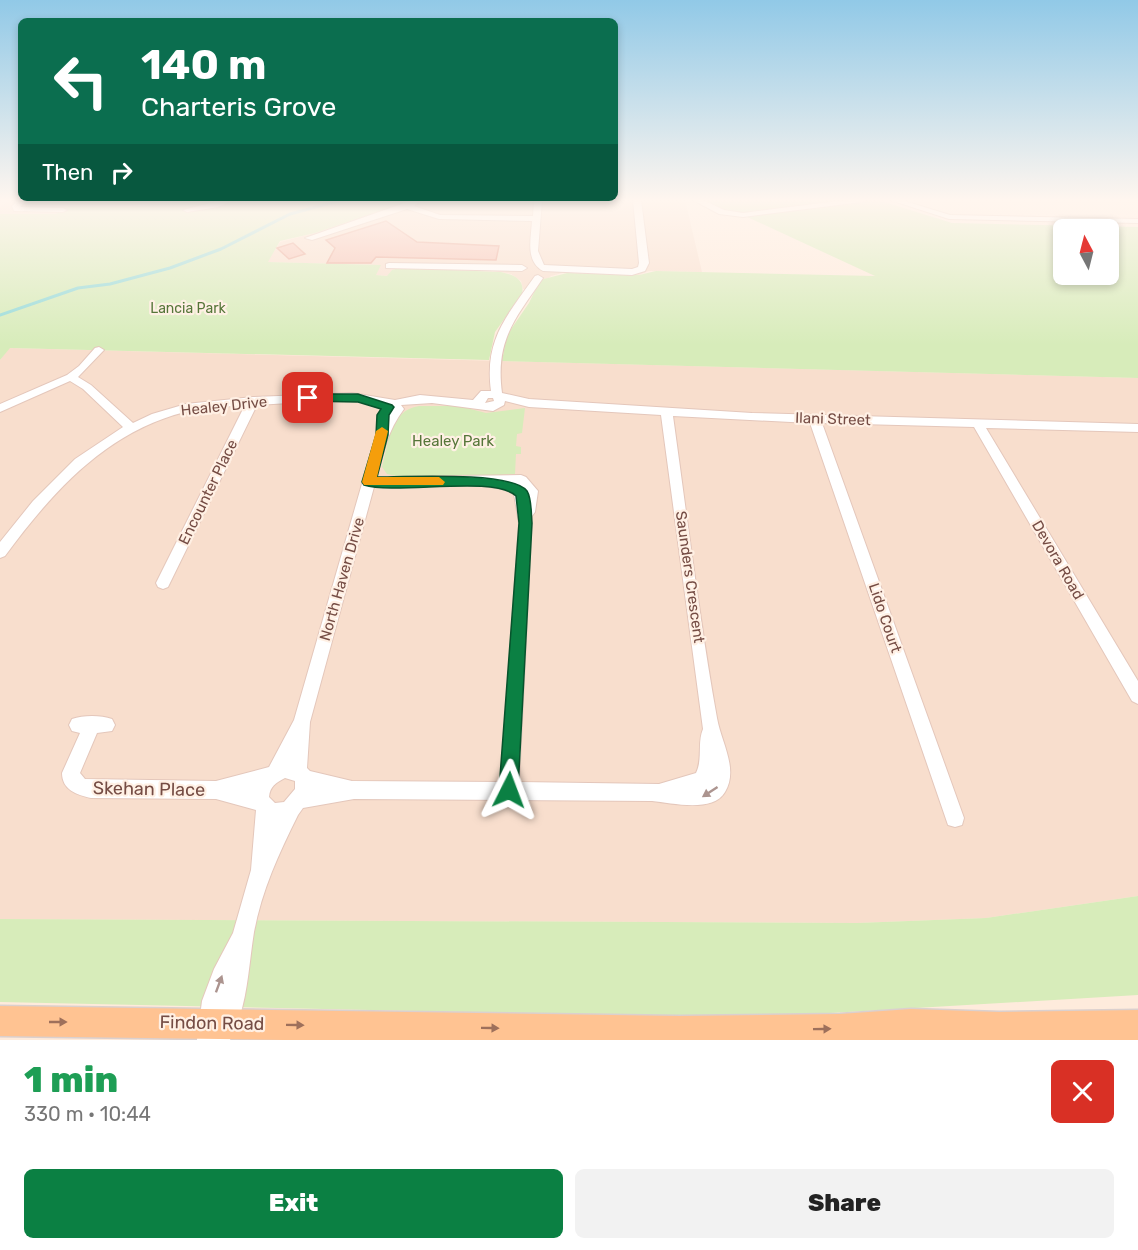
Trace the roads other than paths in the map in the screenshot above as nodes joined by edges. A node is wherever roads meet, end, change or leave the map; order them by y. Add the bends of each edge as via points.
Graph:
1 (641, 249) edge
2 (534, 251) joint
3 (386, 267) dead end
4 (522, 271) junction
5 (541, 272) junction
6 (528, 292) junction
7 (99, 350) dead end
8 (494, 373) junction
9 (71, 377) junction
10 (481, 399) junction
11 (498, 399) junction
12 (253, 401) junction
13 (393, 406) junction
14 (0, 408) edge
15 (671, 412) junction
16 (814, 418) junction
17 (978, 424) junction
18 (131, 428) junction
19 (1138, 428) edge
20 (369, 482) junction
21 (0, 552) edge
22 (162, 584) dead end
23 (1138, 696) edge
24 (302, 722) junction
25 (92, 725) dead end
26 (272, 775) junction
27 (301, 775) junction
28 (216, 790) junction
29 (354, 790) junction
30 (509, 790) junction
31 (296, 804) junction
32 (262, 806) junction
33 (955, 818) dead end
34 (261, 870) junction
35 (0, 1021) edge
36 (1138, 1025) edge
37 (999, 1027) junction
38 (215, 1032) edge
39 (753, 1035) edge
40 (933, 1040) edge

1 - 5 street via 643,268 632,272
2 - 4 street
2 - 5 street
3 - 4 street
4 - 5 street
4 - 6 street
5 - 6 street
6 - 8 street via 501,333
7 - 9 street
8 - 10 street
8 - 11 street
9 - 14 street
9 - 18 street
10 - 11 street, Ilani Street
10 - 13 street
11 - 15 street, Ilani Street
12 - 13 street, Healey Drive via 358,398
12 - 18 street, Healey Drive via 184,409
12 - 22 street, Encounter Place
13 - 20 street, North Haven Drive
15 - 16 street, Ilani Street
15 - 30 street, Saunders Crescent via 709,720 722,781 710,794 693,798 652,792
16 - 17 street, Ilani Street
16 - 33 street, Lido Court
17 - 19 street, Ilani Street
17 - 23 street, Devora Road
18 - 21 street, Healey Drive via 106,441 77,464 31,510
20 - 24 street, North Haven Drive
20 - 30 street via 480,482 509,486 522,495 526,523
24 - 26 street, North Haven Drive
24 - 27 street, North Haven Drive
25 - 28 street, Skehan Place via 71,773 71,779 79,786
26 - 27 street via 284,769
26 - 28 street, Skehan Place
26 - 32 street via 260,790
27 - 29 street, Saunders Crescent
27 - 31 street via 303,793
28 - 32 street, Skehan Place
29 - 30 street, Saunders Crescent
29 - 31 street, Saunders Crescent
31 - 32 street via 278,813
31 - 34 street
32 - 34 street
34 - 38 street via 244,931 238,979
35 -> 38 main road, Findon Road
36 - 37 main road, Findon Road
39 -> 37 main road, Findon Road via 911,1024
37 - 40 main road, Findon Road
38 -> 39 main road, Findon Road

